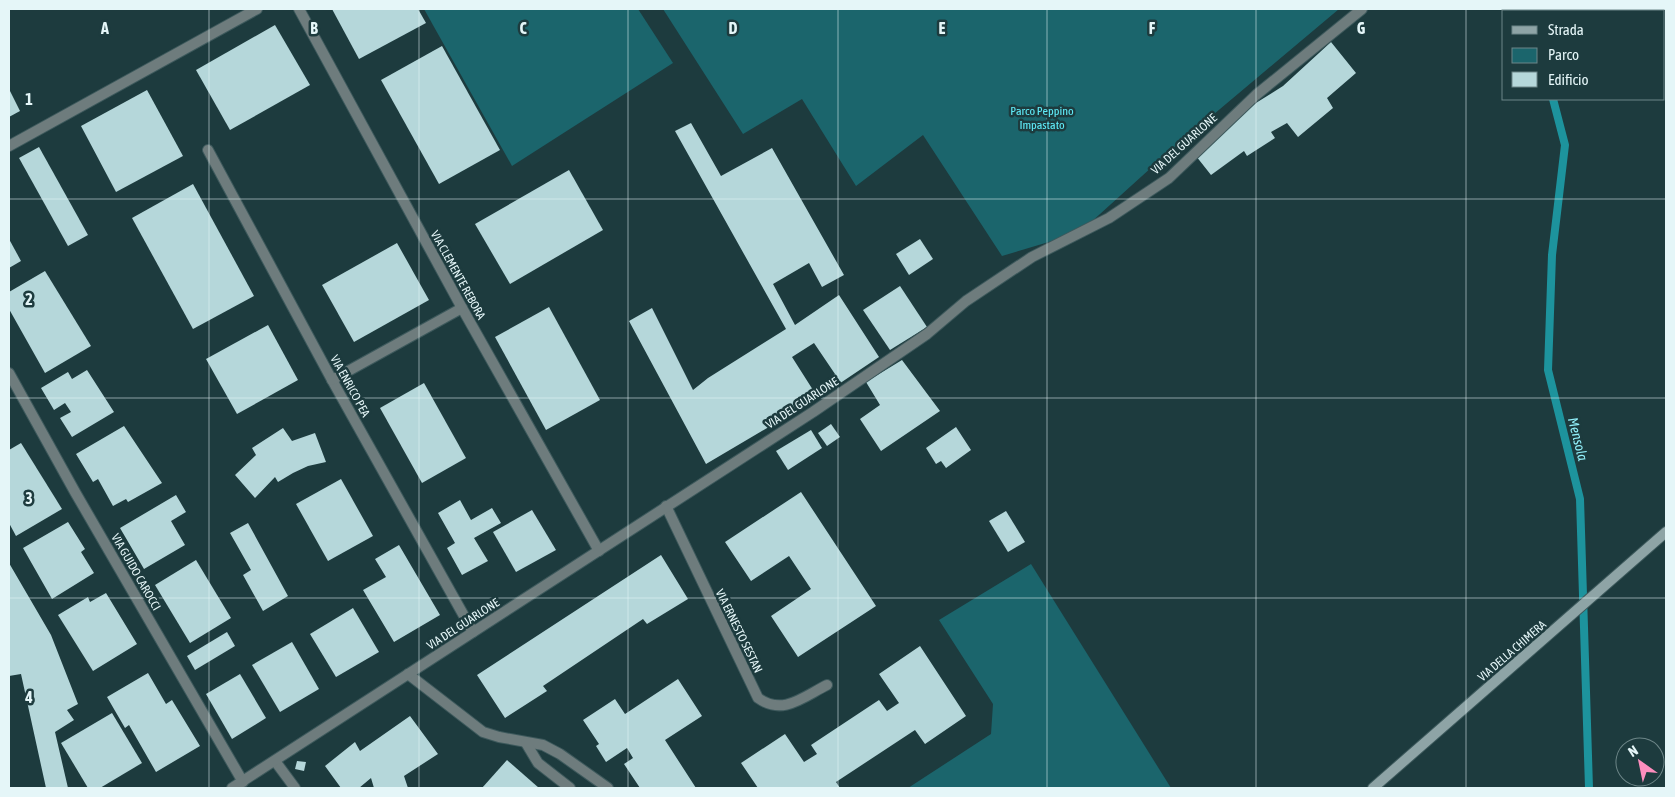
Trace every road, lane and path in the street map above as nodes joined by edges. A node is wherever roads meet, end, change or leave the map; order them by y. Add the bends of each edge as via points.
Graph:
1 (257, 9) edge
2 (299, 9) edge
3 (1362, 9) edge
4 (9, 146) edge
5 (208, 150) dead end
6 (462, 308) junction
7 (9, 373) edge
8 (332, 380) junction
9 (666, 506) junction
10 (1666, 532) edge
11 (599, 551) junction
12 (473, 632) junction
13 (408, 674) junction
14 (827, 685) dead end
15 (526, 743) junction
16 (275, 761) junction
17 (243, 782) junction
18 (232, 788) edge
19 (295, 788) edge
20 (570, 788) edge
21 (608, 788) edge
22 (1373, 788) edge

1 - 4 street
2 - 6 street, VIA CLEMENTE REBORA
3 - 9 street, VIA DEL GUARLONE via 1256,96 1169,178 1109,218 1032,257 813,412
5 - 8 street, VIA ENRICO PEA
6 - 8 street
6 - 11 street, VIA CLEMENTE REBORA
7 - 17 street, VIA GUIDO CAROCCI
8 - 12 street, VIA ENRICO PEA
9 - 11 street, VIA DEL GUARLONE
9 - 14 street, VIA ERNESTO SESTAN via 758,698 772,706 787,706
10 - 22 street, VIA DELLA CHIMERA
11 - 12 street, VIA DEL GUARLONE
12 - 13 street, VIA DEL GUARLONE
13 - 15 street via 483,732
13 - 16 street, VIA DEL GUARLONE
15 - 20 street via 538,763
15 - 21 street via 551,749
16 - 17 street, VIA DEL GUARLONE
16 - 19 street
17 - 18 street, VIA DEL GUARLONE

